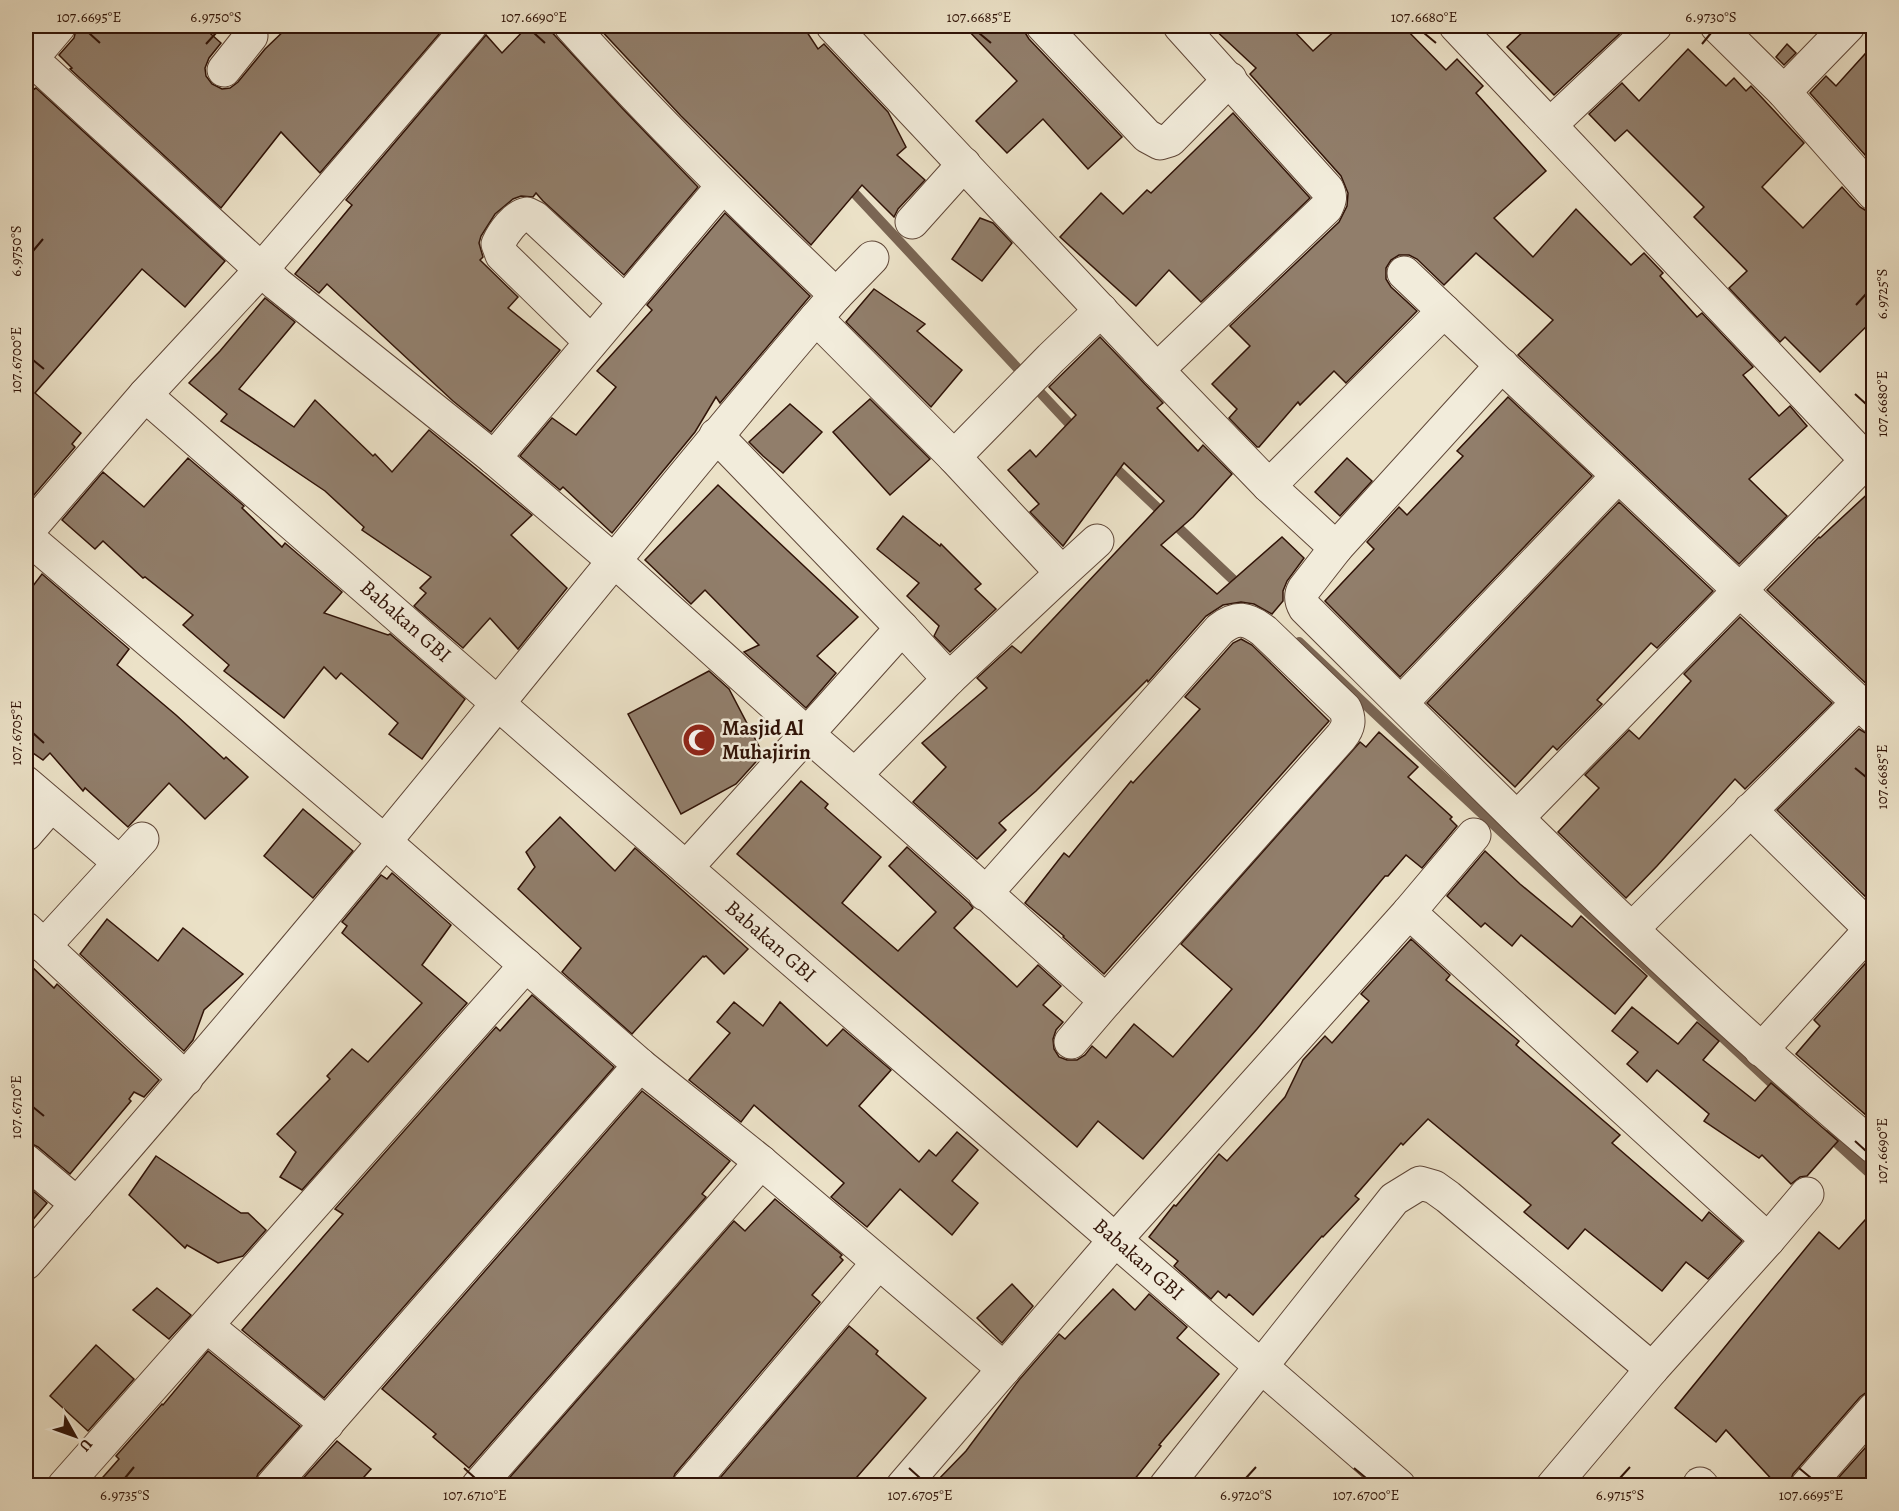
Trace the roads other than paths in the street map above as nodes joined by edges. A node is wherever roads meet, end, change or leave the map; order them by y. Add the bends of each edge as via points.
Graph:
1 (59, 26) edge
2 (470, 26) edge
3 (571, 26) edge
4 (833, 26) edge
5 (1043, 26) edge
6 (1180, 26) edge
7 (1456, 26) edge
8 (1655, 26) edge
9 (1717, 26) edge
10 (1848, 26) edge
11 (250, 29) edge
12 (28, 56) edge
13 (224, 70) dead end
14 (1230, 79) junction
15 (1784, 92) junction
16 (1550, 125) junction
17 (964, 164) junction
18 (722, 187) junction
19 (1874, 194) edge
20 (912, 222) dead end
21 (562, 244) junction
22 (872, 258) dead end
23 (261, 270) junction
24 (1404, 273) dead end
25 (528, 282) junction
26 (625, 302) junction
27 (826, 307) junction
28 (1101, 310) junction
29 (1444, 311) junction
30 (591, 342) junction
31 (1502, 365) junction
32 (1157, 370) junction
33 (145, 395) junction
34 (716, 435) junction
35 (494, 458) junction
36 (954, 458) junction
37 (1871, 460) edge
38 (1618, 476) junction
39 (1269, 486) junction
40 (26, 535) edge
41 (1096, 541) dead end
42 (1336, 548) junction
43 (613, 560) junction
44 (1062, 573) junction
45 (1738, 590) junction
46 (902, 628) junction
47 (949, 679) junction
48 (499, 702) junction
49 (1401, 704) junction
50 (1866, 710) edge
51 (807, 734) junction
52 (855, 775) junction
53 (26, 783) edge
54 (51, 805) junction
55 (1750, 810) junction
56 (1517, 818) junction
57 (26, 834) edge
58 (1474, 835) dead end
59 (142, 840) dead end
60 (384, 842) junction
61 (120, 863) junction
62 (686, 868) junction
63 (985, 894) junction
64 (1409, 912) junction
65 (1872, 927) edge
66 (1632, 929) junction
67 (35, 937) edge
68 (526, 964) junction
69 (1107, 1001) junction
70 (1071, 1042) dead end
71 (1761, 1050) junction
72 (640, 1065) junction
73 (186, 1079) junction
74 (1874, 1147) edge
75 (26, 1161) edge
76 (761, 1162) junction
77 (1806, 1194) dead end
78 (77, 1204) junction
79 (1116, 1239) junction
80 (1768, 1240) junction
81 (26, 1263) edge
82 (878, 1263) junction
83 (207, 1326) junction
84 (1262, 1365) junction
85 (1004, 1369) junction
86 (1652, 1369) junction
87 (1874, 1409) edge
88 (327, 1424) junction
89 (64, 1485) edge
90 (272, 1485) edge
91 (478, 1485) edge
92 (689, 1485) edge
93 (903, 1485) edge
94 (1166, 1485) edge
95 (1399, 1485) edge
96 (1553, 1485) edge
97 (1807, 1485) edge

1 - 12 street
2 - 23 street
3 - 18 street
4 - 17 street
5 - 14 street via 1148,136 1160,143 1170,140
6 - 14 street
7 - 16 street
8 - 16 street
9 - 15 street
10 - 15 street
11 - 13 street
12 - 23 street
14 - 32 street via 1327,189 1330,200
15 - 19 street
16 - 37 street
17 - 20 street
17 - 28 street
18 - 26 street
18 - 27 street
21 - 25 street
21 - 25 street via 531,216 519,217 498,244 502,255
21 - 26 street
22 - 27 street
23 - 33 street
23 - 35 street
24 - 29 street
25 - 30 street
26 - 30 street
27 - 34 street
27 - 36 street
28 - 32 street
28 - 36 street
29 - 31 street
29 - 39 street
30 - 35 street
31 - 38 street
31 - 42 street
32 - 39 street
33 - 40 street
33 - 48 street, Babakan GBI
34 - 43 street
34 - 46 street
35 - 43 street
36 - 44 street
37 - 45 street
38 - 45 street
38 - 49 street
39 - 42 street
40 - 60 street
41 - 44 street
42 - 49 street via 1304,589 1301,601
43 - 48 street
43 - 51 street
44 - 47 street
45 - 50 street
45 - 56 street
46 - 47 street
46 - 51 street
47 - 52 street
48 - 60 street
48 - 62 street, Babakan GBI
49 - 56 street
50 - 55 street
51 - 52 street
51 - 62 street
52 - 63 street
53 - 54 street
54 - 57 street
54 - 61 street
55 - 65 street
55 - 66 street
56 - 66 street
58 - 64 street
59 - 61 street
60 - 68 street
60 - 73 street
61 - 67 street
62 - 79 street, Babakan GBI
63 - 69 street
63 - 69 street via 1220,629 1230,621 1242,619 1264,631 1344,709 1349,723 1346,731
64 - 79 street
64 - 80 street
65 - 71 street
66 - 71 street
67 - 73 street
68 - 72 street
68 - 83 street
69 - 70 street
71 - 74 street
72 - 76 street
72 - 88 street
73 - 78 street
75 - 78 street
76 - 82 street
76 - 91 street
77 - 80 street
78 - 81 street
79 - 84 street, Babakan GBI
79 - 85 street
80 - 86 street
82 - 85 street
82 - 92 street
83 - 88 street
83 - 89 street
84 - 86 street via 1394,1199 1420,1183 1434,1186 1448,1197
84 - 94 street
84 - 95 street, Babakan GBI
85 - 93 street
86 - 96 street
87 - 97 street
88 - 90 street

